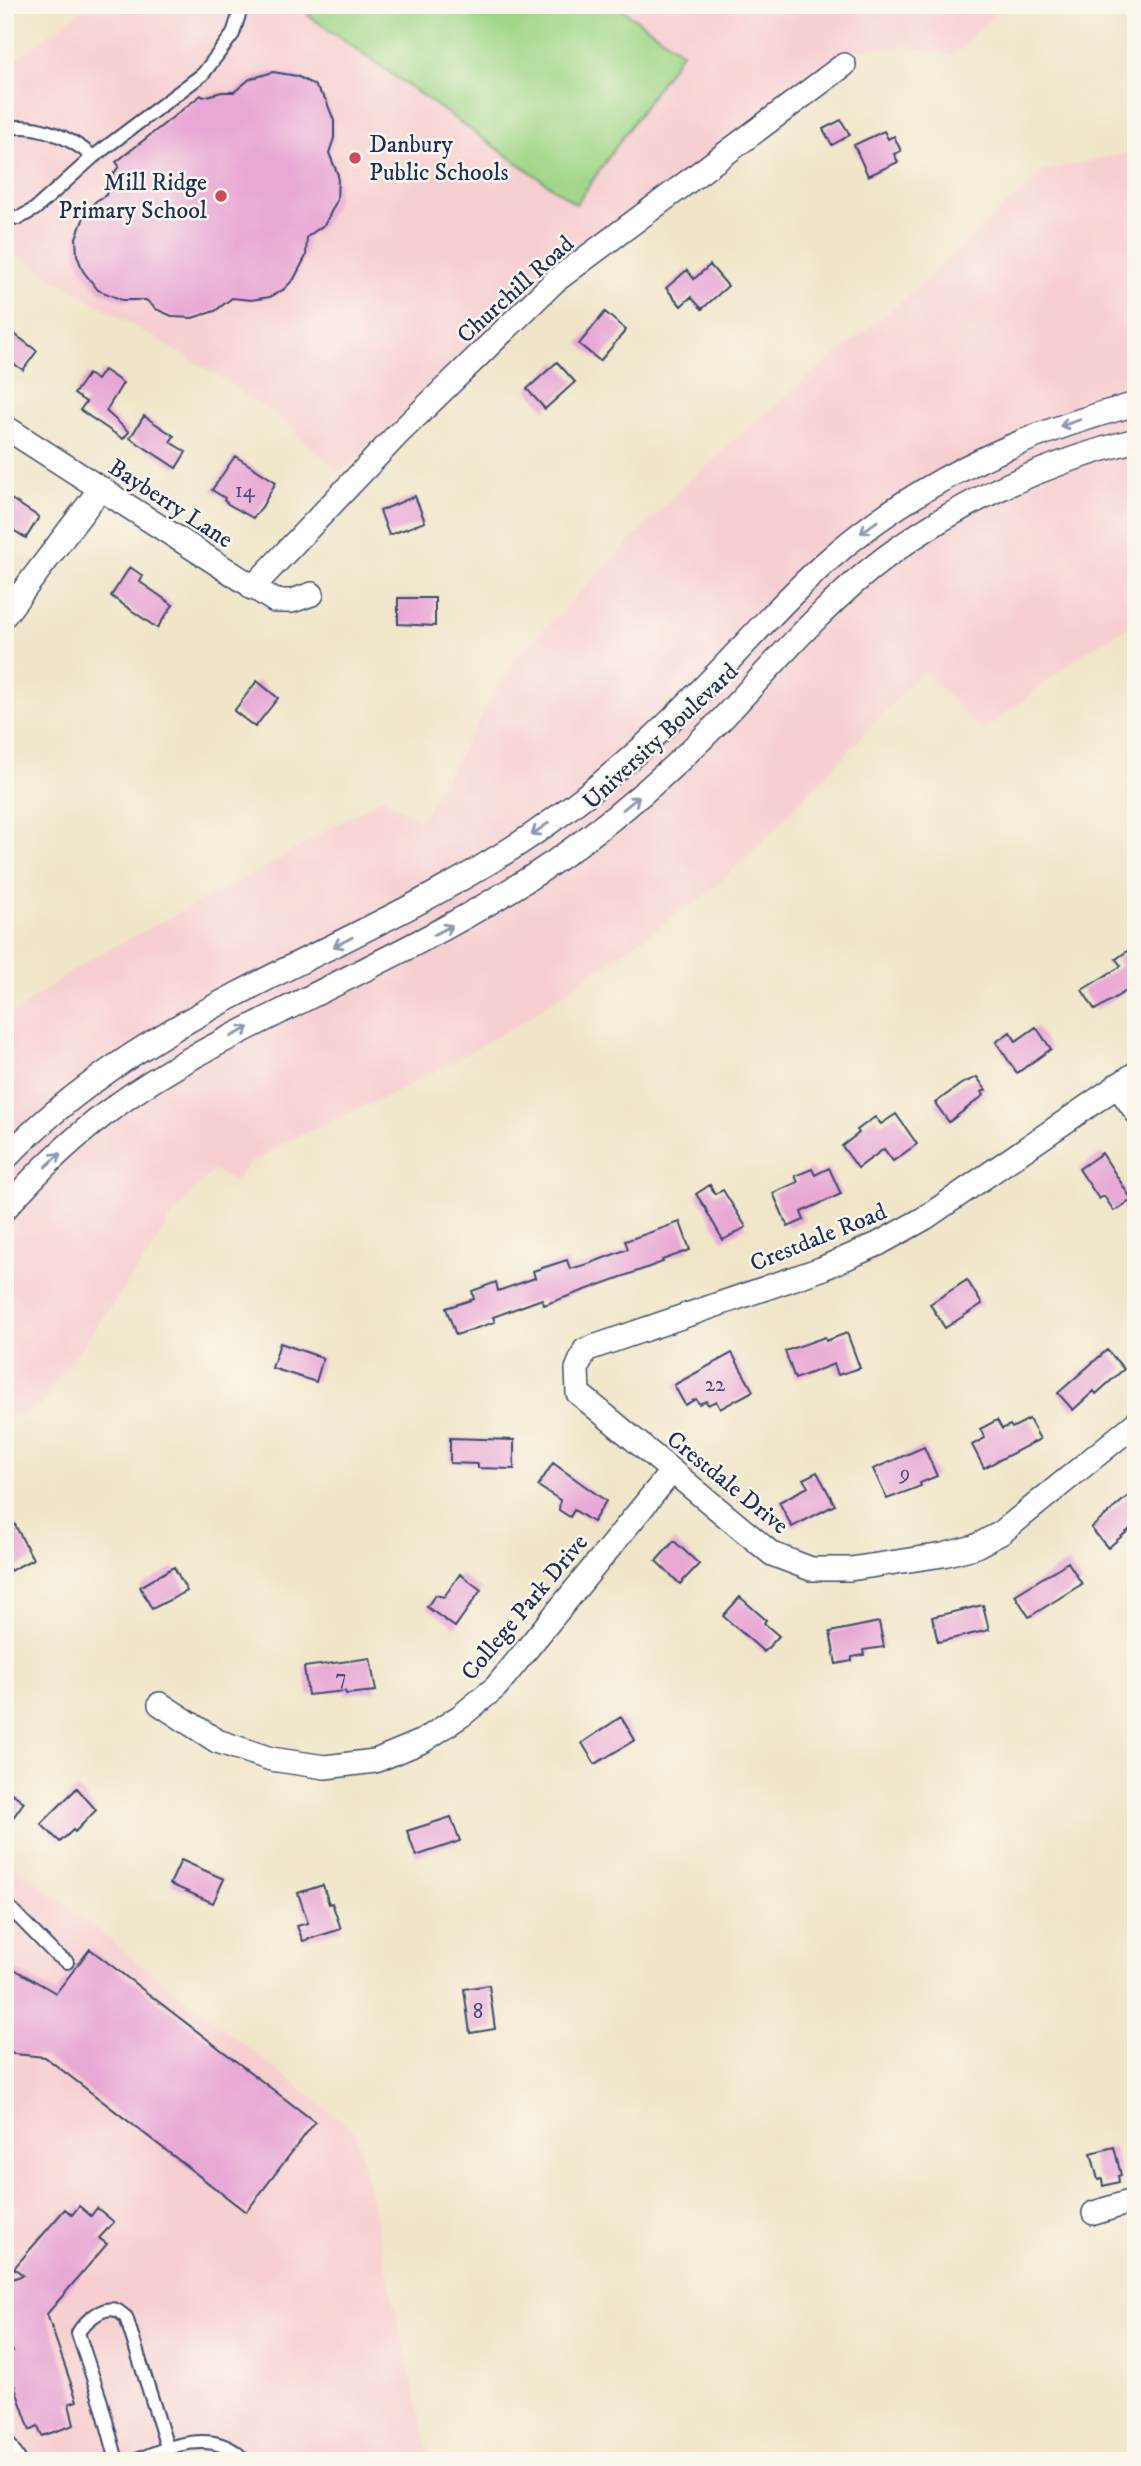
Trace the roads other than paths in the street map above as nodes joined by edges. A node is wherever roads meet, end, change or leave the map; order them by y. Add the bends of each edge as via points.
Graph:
1 (242, 5) edge
2 (844, 65) dead end
3 (5, 129) edge
4 (93, 157) junction
5 (5, 216) edge
6 (1136, 404) edge
7 (5, 427) edge
8 (1136, 440) edge
9 (101, 488) junction
10 (252, 588) junction
11 (312, 594) dead end
12 (5, 615) edge
13 (1126, 1079) edge
14 (1136, 1112) edge
15 (5, 1159) edge
16 (5, 1209) edge
17 (577, 1369) joint
18 (1136, 1423) edge
19 (672, 1471) junction
20 (160, 1704) dead end
21 (5, 1903) edge
22 (67, 1962) dead end
23 (1136, 2200) edge
24 (1094, 2213) dead end
25 (5, 2437) edge
26 (167, 2447) junction
27 (20, 2461) edge
28 (117, 2461) edge
29 (135, 2461) edge
30 (245, 2461) edge

1 - 4 lane via 233,34 203,74
2 - 10 street, Churchill Road via 555,281 397,435
3 - 4 lane via 50,133
4 - 5 lane via 35,209 19,218
6 -> 15 street, University Boulevard via 1089,416 995,452 908,500 825,563 656,736 576,803 440,893 205,1011 136,1051 56,1110
7 - 9 street, Bayberry Lane
16 -> 8 street, University Boulevard via 78,1137 154,1080 457,923 597,831 679,761 848,589 926,528 1009,483
9 - 10 street, Bayberry Lane
9 - 12 street
10 - 11 street, Bayberry Lane via 275,601
13 - 14 street
13 - 17 street, Crestdale Road via 925,1218 878,1244 821,1269 585,1350
17 - 19 street, Crestdale Drive via 578,1393
18 - 19 street, Crestdale Drive via 1001,1533 974,1547 850,1569 811,1570 772,1554
19 - 20 street, College Park Drive via 496,1687 422,1741 375,1761 325,1767 271,1759 217,1741
21 - 22 lane
23 - 24 street
25 - 27 lane
26 - 28 lane via 126,2317 116,2310 104,2311 83,2323 78,2333
26 - 29 lane
26 - 30 lane via 193,2441 219,2445

